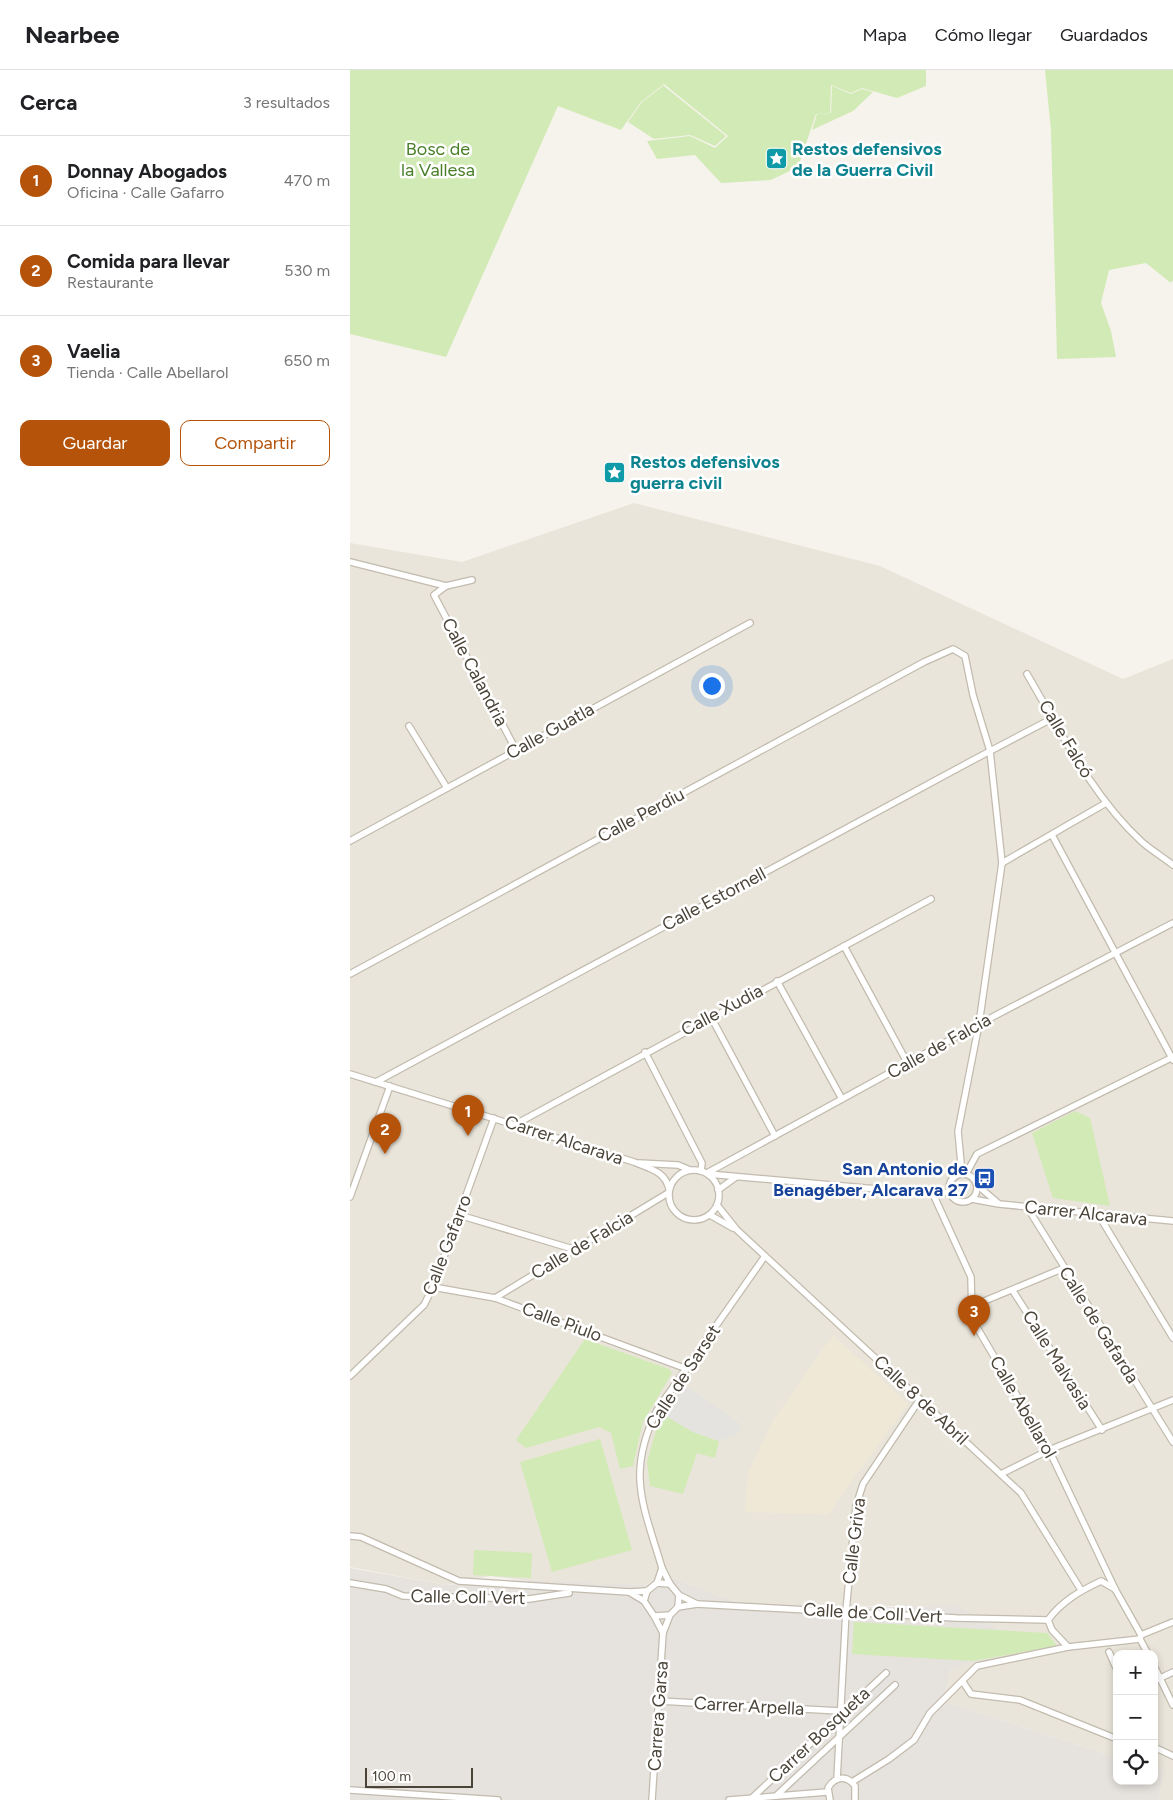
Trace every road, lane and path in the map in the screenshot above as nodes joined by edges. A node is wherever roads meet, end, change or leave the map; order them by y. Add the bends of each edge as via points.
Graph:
1 (350, 562) edge
2 (472, 580) dead end
3 (446, 586) junction
4 (750, 622) dead end
5 (1027, 674) dead end
6 (1053, 718) junction
7 (409, 726) dead end
8 (516, 750) junction
9 (990, 751) junction
10 (447, 788) junction
11 (1106, 803) junction
12 (1052, 834) junction
13 (350, 840) edge
14 (1002, 863) junction
15 (1173, 864) edge
16 (930, 899) dead end
17 (1173, 923) edge
18 (844, 946) junction
19 (1116, 952) junction
20 (350, 974) edge
21 (777, 981) junction
22 (711, 1017) junction
23 (979, 1024) junction
24 (645, 1052) junction
25 (1173, 1058) edge
26 (908, 1064) junction
27 (350, 1074) edge
28 (376, 1082) junction
29 (390, 1086) junction
30 (842, 1099) junction
31 (494, 1118) junction
32 (516, 1124) junction
33 (775, 1136) junction
34 (634, 1162) junction
35 (690, 1170) junction
36 (705, 1173) junction
37 (964, 1174) junction
38 (736, 1177) junction
39 (977, 1185) junction
40 (718, 1190) junction
41 (668, 1191) junction
42 (950, 1192) junction
43 (933, 1194) junction
44 (350, 1197) edge
45 (972, 1199) junction
46 (999, 1204) junction
47 (717, 1205) junction
48 (1027, 1207) junction
49 (1098, 1214) junction
50 (459, 1215) junction
51 (710, 1215) junction
52 (1173, 1221) edge
53 (737, 1230) junction
54 (573, 1250) junction
55 (765, 1256) junction
56 (1064, 1268) junction
57 (433, 1286) junction
58 (1013, 1291) junction
59 (495, 1298) junction
60 (970, 1307) junction
61 (1173, 1338) edge
62 (687, 1368) junction
63 (350, 1376) edge
64 (920, 1399) junction
65 (1173, 1400) edge
66 (1151, 1409) junction
67 (1102, 1430) junction
68 (1173, 1442) edge
69 (1049, 1450) junction
70 (1001, 1474) junction
71 (350, 1536) edge
72 (662, 1568) junction
73 (350, 1583) edge
74 (657, 1583) junction
75 (670, 1584) junction
76 (1115, 1589) junction
77 (1081, 1590) junction
78 (586, 1591) junction
79 (647, 1591) junction
80 (628, 1592) junction
81 (679, 1594) junction
82 (644, 1601) junction
83 (697, 1604) junction
84 (678, 1607) junction
85 (846, 1611) junction
86 (654, 1616) junction
87 (670, 1616) junction
88 (1048, 1620) junction
89 (1173, 1622) edge
90 (663, 1633) junction
91 (1141, 1637) junction
92 (1068, 1647) junction
93 (1146, 1650) edge
94 (1109, 1652) dead end
95 (1113, 1661) edge
96 (1173, 1672) edge
97 (886, 1673) dead end
98 (1158, 1673) edge
99 (1161, 1678) junction
100 (1158, 1679) edge
101 (963, 1682) junction
102 (895, 1685) dead end
103 (659, 1701) junction
104 (1173, 1706) edge
105 (840, 1714) junction
106 (1113, 1737) edge
107 (838, 1738) junction
108 (1158, 1749) edge
109 (1173, 1756) edge
110 (837, 1779) junction
111 (852, 1782) junction
112 (350, 1790) edge
113 (828, 1792) junction
114 (777, 1795) junction
115 (753, 1797) junction
116 (498, 1800) edge
117 (652, 1800) edge
118 (729, 1800) edge
119 (830, 1800) edge
120 (855, 1800) edge

1 - 3 street
2 - 3 street
3 - 8 street, Calle Calandria via 434,595
4 - 8 street, Calle Guatla
5 - 6 street, Calle Falcó
6 - 9 street, Calle Estornell
6 - 11 street, Calle Falcó
7 - 10 street
8 - 10 street, Calle Guatla
9 - 14 street
9 - 20 street, Calle Perdiu via 973,695 966,656 953,649
9 - 28 street, Calle Estornell
10 - 13 street, Calle Guatla
11 - 12 street
11 - 15 street, Calle Falcó via 1143,843
12 - 14 street
12 - 19 street
14 - 23 street
16 - 18 street, Calle Xudia
17 - 19 street, Calle de Falcia
18 - 21 street, Calle Xudia
18 - 26 street
19 - 23 street, Calle de Falcia
19 - 25 street
21 - 22 street, Calle Xudia
21 - 30 street
22 - 24 street, Calle Xudia
22 - 33 street
23 - 26 street, Calle de Falcia
23 - 37 street via 958,1131
24 - 32 street, Calle Xudia
24 - 36 street
25 - 37 street via 977,1154
26 - 30 street, Calle de Falcia
27 - 28 street, Carrer Alcarava
28 - 29 street, Carrer Alcarava
29 - 31 street, Carrer Alcarava
29 - 44 street
30 - 33 street, Calle de Falcia
31 - 32 street, Carrer Alcarava
31 - 50 street, Calle Gafarro
32 - 34 street, Carrer Alcarava
33 - 36 street, Calle de Falcia
34 - 35 street, Carrer Alcarava via 678,1165
34 - 41 street, Carrer Alcarava via 662,1173 667,1180
35 - 36 street
35 - 41 street via 677,1176
36 - 38 street
36 - 40 street
37 - 39 street via 974,1179
37 - 42 street via 952,1180
38 - 40 street
38 - 43 street
39 - 45 street
39 - 46 street, Carrer Alcarava
40 - 47 street
41 - 51 street via 670,1204 680,1217 696,1221
41 - 54 street, Calle de Falcia
42 - 43 street
42 - 45 street via 961,1202
43 - 60 street, Calle Abellarol via 971,1277
45 - 46 street, Carrer Alcarava
46 - 48 street, Carrer Alcarava
47 - 51 street
47 - 53 street, Calle 8 de Abril
48 - 49 street, Carrer Alcarava
48 - 56 street, Calle de Gafarda
49 - 52 street, Carrer Alcarava
49 - 61 street
50 - 54 street
50 - 57 street, Calle Gafarro
51 - 53 street, Calle 8 de Abril
53 - 55 street, Calle 8 de Abril
54 - 59 street, Calle de Falcia
55 - 62 street, Calle de Sarset
55 - 64 street, Calle 8 de Abril
56 - 58 street
56 - 66 street, Calle de Gafarda
57 - 59 street, Calle Piulo
57 - 63 street, Calle Gafarro via 424,1305
58 - 60 street
58 - 67 street, Calle Malvasia
59 - 62 street, Calle Piulo
60 - 69 street, Calle Abellarol via 972,1319
62 - 72 street, Calle de Sarset via 644,1436 638,1472 642,1503
64 - 70 street, Calle 8 de Abril
64 - 85 street, Calle Griva via 863,1484 856,1506
65 - 66 street
66 - 67 street
66 - 68 street, Calle de Gafarda
67 - 69 street
69 - 70 street
69 - 76 street, Calle Abellarol
70 - 77 street, Calle 8 de Abril via 1021,1493
71 - 78 street, Calle Coll Vert via 361,1537 459,1581
72 - 74 street
72 - 75 street, Calle de Sarset
73 - 78 street, Calle Coll Vert via 386,1589 403,1596 529,1599
74 - 75 street
74 - 79 street
75 - 81 street
76 - 77 street via 1101,1581
76 - 91 street, Calle Abellarol
77 - 88 street via 1058,1607
78 - 80 street, Calle Coll Vert
79 - 80 street, Calle Coll Vert
79 - 82 street
80 - 82 street, Calle Coll Vert
81 - 83 street, Calle de Coll Vert
81 - 84 street
82 - 86 street
83 - 84 street, Calle de Coll Vert
83 - 85 street, Calle de Coll Vert
84 - 87 street
85 - 88 street, Calle de Coll Vert
85 - 105 street, Calle Griva
86 - 87 street
86 - 90 street
87 - 90 street, Carrera Garsa
88 - 92 street via 1052,1630
89 - 91 street
90 - 103 street, Carrera Garsa
91 - 92 street
91 - 93 street, Calle Abellarol
92 - 101 street via 977,1666
94 - 95 street
96 - 99 street
97 - 105 street, Carrer Bosqueta
98 - 99 street
99 - 100 street
99 - 104 street
101 - 106 street via 971,1694 1020,1700
101 - 111 street via 930,1713 914,1740
102 - 107 street, Carrer Bosqueta
103 - 105 street, Carrer Arpella
103 - 117 street, Carrera Garsa
105 - 107 street, Calle Griva
105 - 115 street, Carrer Bosqueta
107 - 110 street, Calle Griva
107 - 114 street, Carrer Bosqueta
108 - 109 street
110 - 111 street via 845,1778
110 - 113 street via 830,1784
111 - 120 street via 857,1790
112 - 116 street
113 - 114 street
113 - 119 street
114 - 115 street
115 - 118 street

